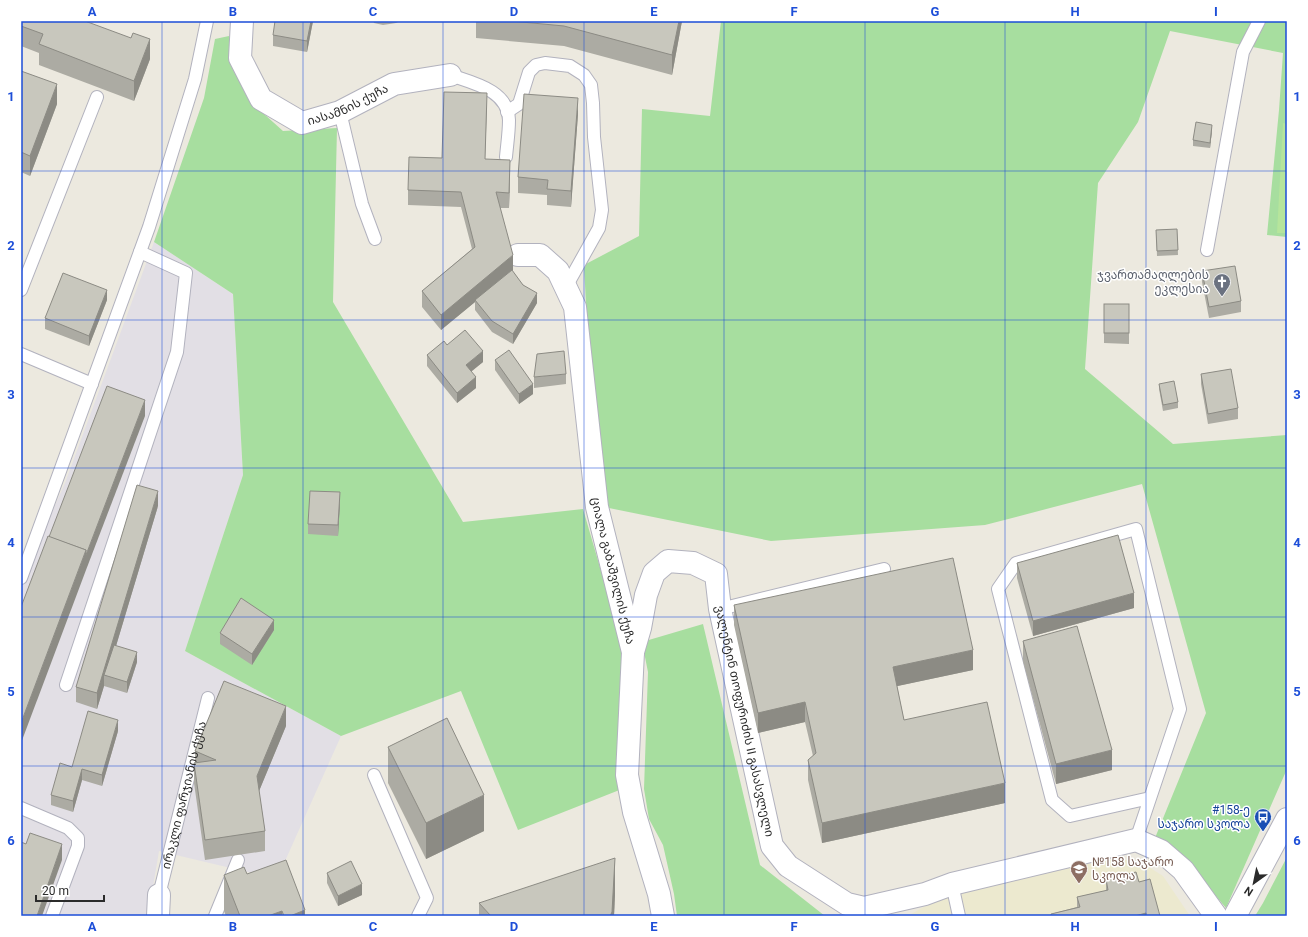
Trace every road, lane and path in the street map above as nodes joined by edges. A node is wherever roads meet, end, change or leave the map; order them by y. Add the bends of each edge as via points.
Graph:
1 (207, 21) edge
2 (242, 21) edge
3 (1259, 21) edge
4 (450, 75) joint
5 (97, 97) dead end
6 (340, 112) junction
7 (507, 112) junction
8 (506, 157) dead end
9 (375, 239) dead end
10 (1207, 250) dead end
11 (140, 252) junction
12 (518, 255) dead end
13 (566, 287) junction
14 (21, 290) edge
15 (21, 354) edge
16 (92, 384) junction
17 (884, 569) dead end
18 (21, 578) edge
19 (720, 609) junction
20 (633, 652) junction
21 (66, 685) dead end
22 (208, 698) dead end
23 (374, 775) dead end
24 (1150, 798) junction
25 (21, 808) edge
26 (1287, 819) edge
27 (1136, 840) junction
28 (238, 860) dead end
29 (952, 884) junction
30 (158, 906) edge
31 (861, 912) edge
32 (52, 916) edge
33 (215, 916) edge
34 (418, 916) edge
35 (663, 916) edge
36 (959, 916) edge
37 (1216, 916) edge
38 (1235, 916) edge

1 - 11 lane via 195,79
2 - 6 street, იასამნის ქუჩა via 240,58 261,99 302,122
3 - 10 lane via 1243,52
4 - 6 street, იასამნის ქუჩა via 394,84
4 - 7 lane via 485,87 503,101
5 - 14 lane
6 - 9 lane via 362,204
7 - 8 lane via 509,119
7 - 13 lane via 519,104 529,72 536,65 545,63 570,66 584,75 591,85 602,210 599,228
11 - 16 lane
11 - 21 lane via 186,273 177,352
12 - 13 street, ციალა გაბაშვილის ქუჩა via 540,255 558,271
13 - 20 street, ციალა გაბაშვილის ქუჩა via 575,306 597,507
15 - 16 lane
16 - 18 lane
17 - 19 lane
19 - 20 street, ვალენტინ თოფურიძის II გასასვლელი via 716,574 693,563 668,561 654,573 646,595
19 - 31 street, ვალენტინ თოფურიძის II გასასვლელი via 772,846 788,866
20 - 35 street, ციალა გაბაშვილის ქუჩა via 627,775 634,812 659,894
22 - 30 lane, ირაკლი ფარჯიანის ქუჩა
23 - 34 lane via 427,898
24 - 24 lane via 1180,710 1136,529 1016,562 998,589 1052,800 1070,816
24 - 27 lane
25 - 32 lane via 68,828 78,838 78,846
26 - 38 street
27 - 29 street, ვალენტინ თოფურიძის II გასასვლელი
27 - 37 street via 1161,851 1183,870
28 - 33 lane
29 - 31 street, ვალენტინ თოფურიძის II გასასვლელი
29 - 36 lane

